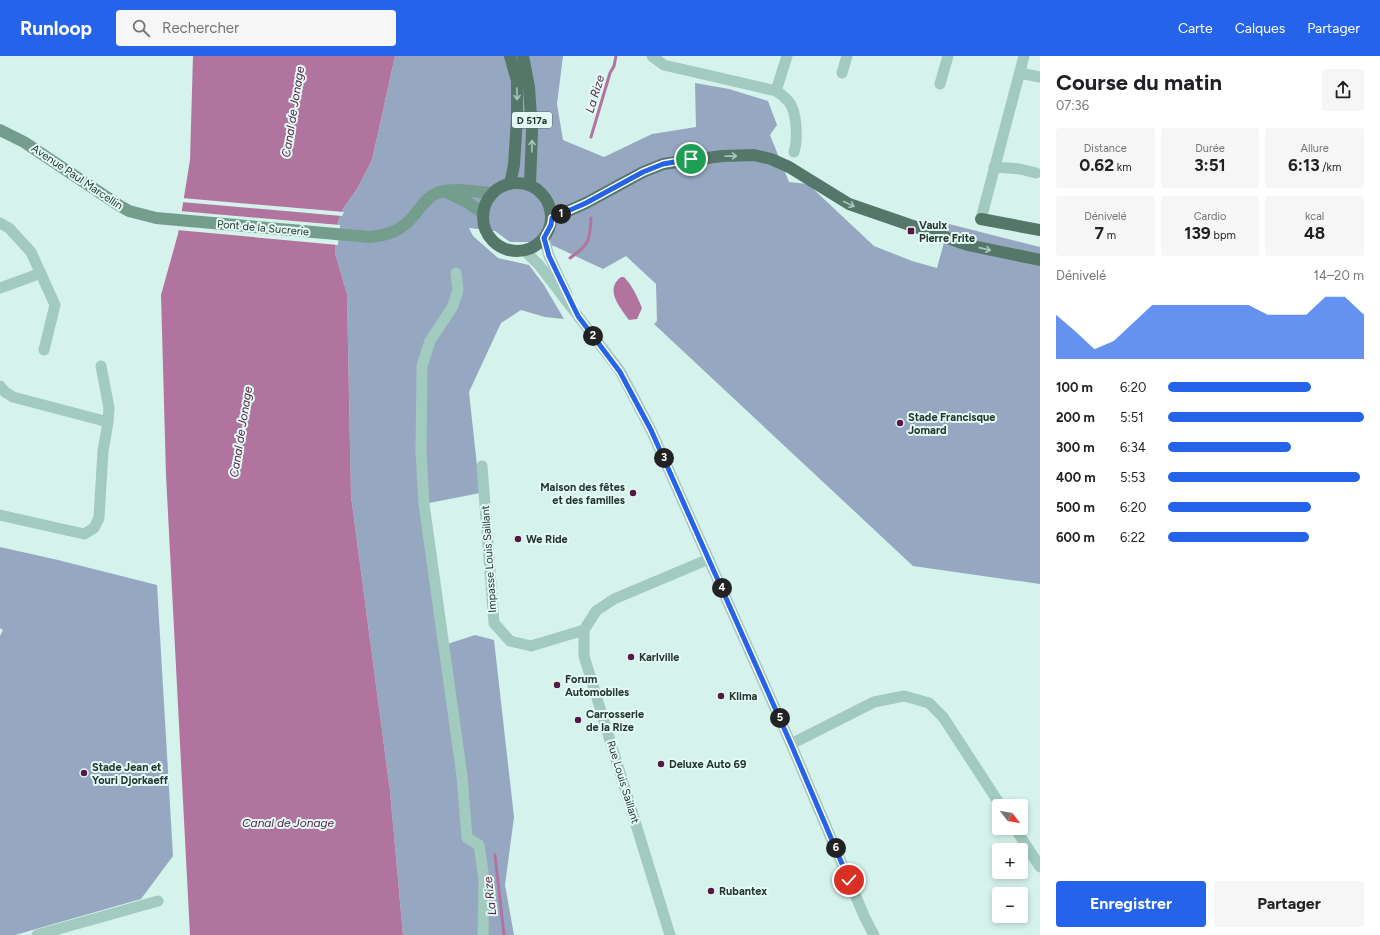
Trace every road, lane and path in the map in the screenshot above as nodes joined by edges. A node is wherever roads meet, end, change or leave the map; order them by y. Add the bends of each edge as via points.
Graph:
1 (510, 56) edge
2 (522, 56) edge
3 (652, 56) edge
4 (787, 56) edge
5 (847, 56) edge
6 (948, 56) edge
7 (1024, 56) edge
8 (1020, 72) junction
9 (842, 73) dead end
10 (1040, 77) edge
11 (940, 84) dead end
12 (776, 92) junction
13 (0, 130) edge
14 (794, 152) dead end
15 (994, 167) junction
16 (1036, 173) dead end
17 (510, 184) junction
18 (530, 185) junction
19 (445, 192) junction
20 (492, 194) junction
21 (483, 213) junction
22 (156, 218) joint
23 (552, 218) junction
24 (981, 219) joint
25 (0, 222) edge
26 (1040, 230) edge
27 (544, 238) junction
28 (525, 251) junction
29 (1040, 260) edge
30 (41, 273) junction
31 (456, 273) dead end
32 (0, 288) edge
33 (578, 316) junction
34 (44, 350) dead end
35 (101, 366) dead end
36 (2, 392) edge
37 (108, 422) junction
38 (482, 466) dead end
39 (0, 514) edge
40 (709, 559) junction
41 (584, 630) junction
42 (791, 744) junction
43 (996, 799) edge
44 (1019, 835) edge
45 (1040, 867) edge
46 (158, 901) dead end
47 (37, 935) edge
48 (482, 935) edge
49 (670, 935) edge
50 (874, 935) edge

1 -> 17 main road, D 517a via 517,80 514,165
18 -> 2 main road, D 517a via 532,131 529,87
3 - 12 street via 664,65
4 - 12 street
5 - 9 street
6 - 11 street
7 - 8 street
8 - 10 street
8 - 15 street
12 - 14 street via 792,106 796,131
13 - 22 street, Avenue Paul Marcellin via 24,142 120,206
15 - 16 street
15 - 24 street
17 - 18 main road
17 - 20 main road via 500,187
18 - 23 main road via 539,190 547,200
19 - 20 street via 459,190
19 - 21 street
19 - 22 street, Pont de la Sucrerie via 428,198 405,226 385,236 370,237
20 - 21 main road
21 - 28 main road via 486,232 494,243 512,251
23 - 27 main road
23 -> 29 main road via 663,164 722,156 754,155 771,159 789,168 849,204 968,245
24 - 26 main road
25 - 30 street via 31,252
27 - 28 main road via 539,244
27 - 33 street via 549,256
28 - 33 street via 539,265
30 - 32 street
30 - 34 street via 55,305
31 - 48 street via 458,290 453,306 430,341 422,366 421,452 424,504 462,776 467,838 479,845 484,879
33 - 40 street via 620,372 648,423
35 - 37 street via 109,408
36 - 37 street
37 - 39 street via 103,451 99,518 94,528 84,534
38 - 41 street, Impasse Louis Saillant via 494,623 510,641 531,646
40 - 41 street via 614,599 596,611
40 - 42 street
41 - 49 street, Rue Louis Saillant via 584,656
42 - 43 street via 874,702 904,696 929,703 943,717
42 - 50 street
44 - 45 street
46 - 47 street

